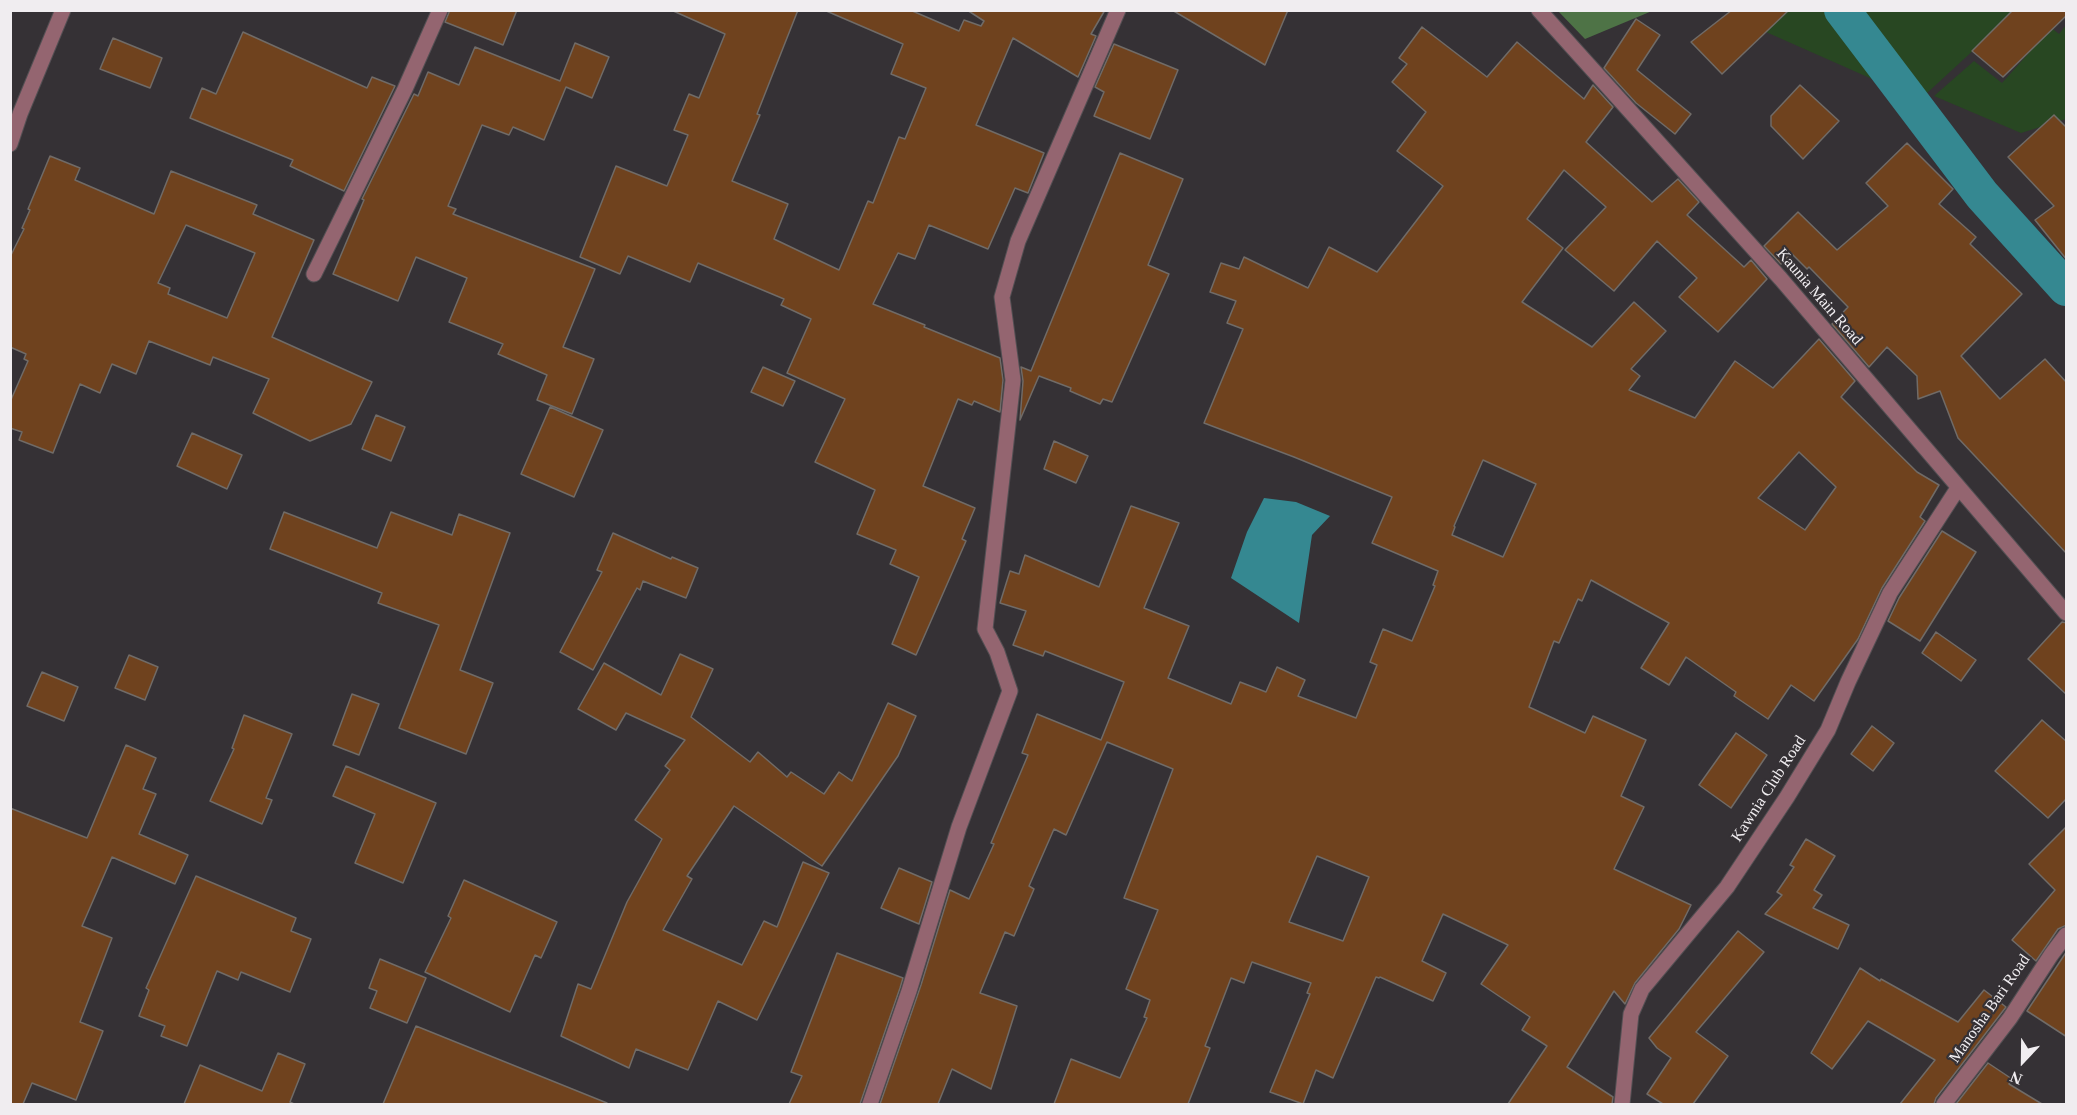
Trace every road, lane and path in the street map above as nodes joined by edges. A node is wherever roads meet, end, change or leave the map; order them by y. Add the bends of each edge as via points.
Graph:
1 (63, 10) edge
2 (440, 10) edge
3 (1118, 10) edge
4 (1539, 10) edge
5 (10, 144) edge
6 (314, 274) dead end
7 (1958, 488) junction
8 (2067, 613) edge
9 (2067, 935) edge
10 (870, 1104) edge
11 (1622, 1104) edge
12 (1944, 1104) edge

1 - 5 street
2 - 6 street
3 - 10 street via 1018,241 1002,297 1013,380 985,629 1010,691 959,827
4 - 7 street, Kaunia Main Road via 1781,279
7 - 8 street, Kaunia Main Road
7 - 11 street, Kawnia Club Road via 1890,593 1828,730 1787,797 1726,887 1641,989 1631,1014
9 - 12 street, Manosha Bari Road

